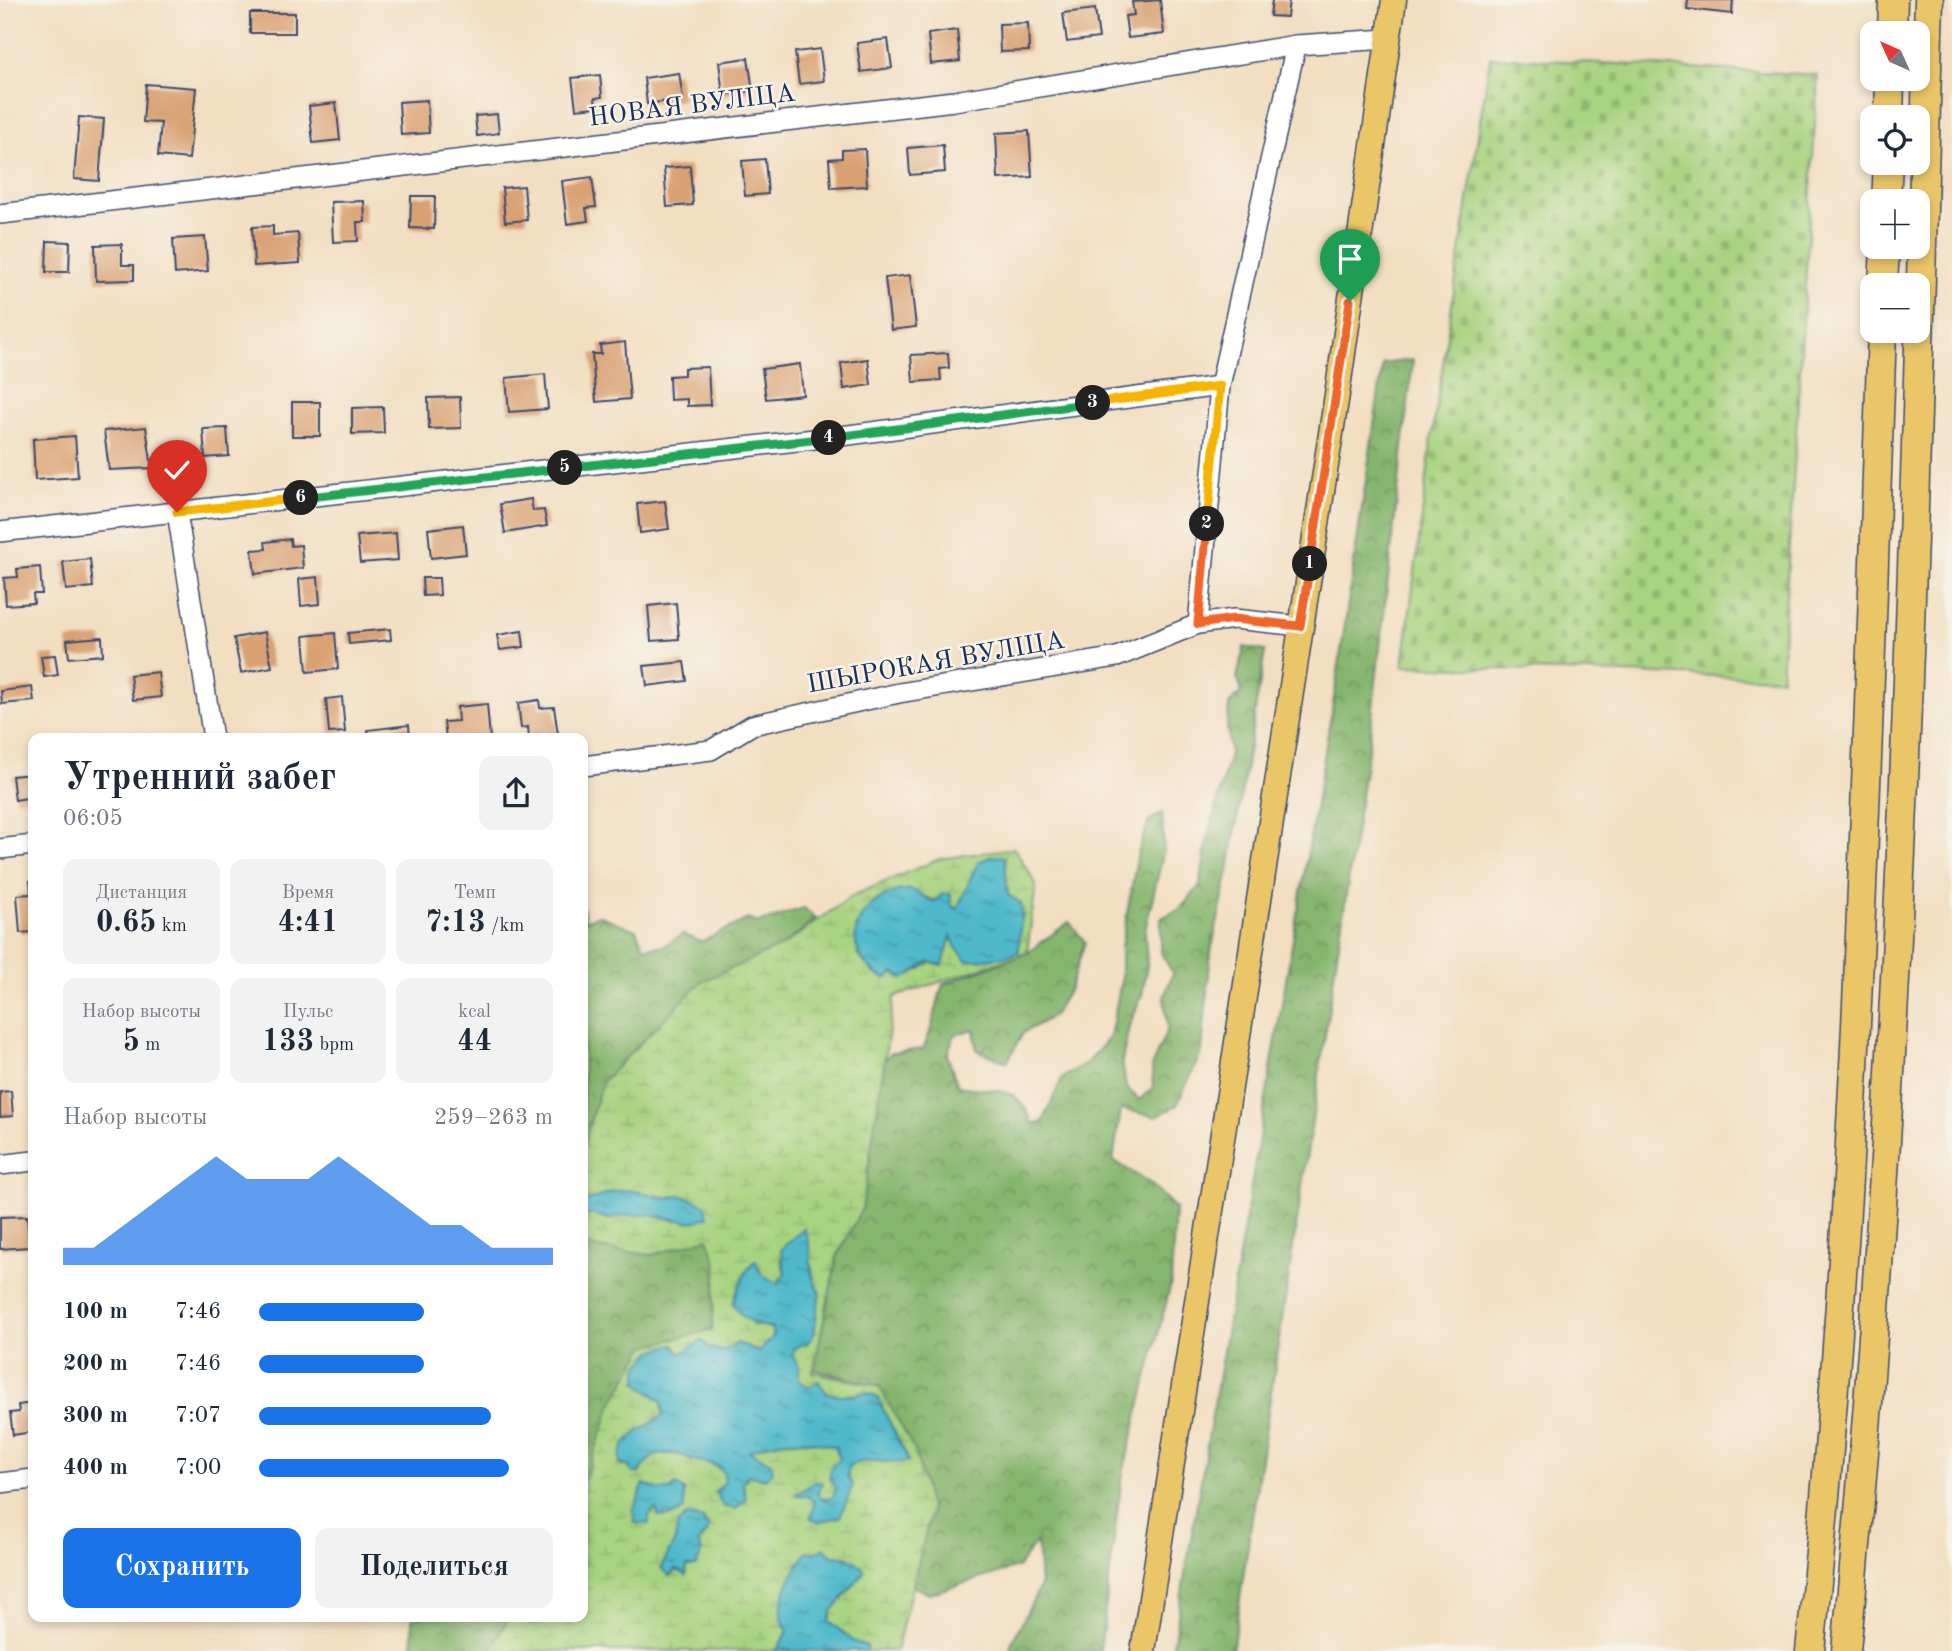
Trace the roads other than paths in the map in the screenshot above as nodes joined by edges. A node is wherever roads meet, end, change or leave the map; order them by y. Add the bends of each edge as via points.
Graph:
1 (1394, 0) edge
2 (1893, 0) edge
3 (1929, 0) edge
4 (1892, 21) edge
5 (1388, 39) junction
6 (1296, 45) junction
7 (0, 214) edge
8 (1882, 343) edge
9 (1220, 386) junction
10 (177, 512) junction
11 (0, 532) edge
12 (1198, 624) junction
13 (1300, 626) junction
14 (212, 733) edge
15 (588, 765) edge
16 (28, 846) edge
17 (0, 849) edge
18 (28, 1162) edge
19 (0, 1166) edge
20 (28, 1480) edge
21 (0, 1483) edge
22 (1143, 1651) edge
23 (1810, 1651) edge
24 (1846, 1651) edge

1 - 5 main road
2 - 4 highway
3 - 24 highway via 1887,1142
5 - 6 street, НОВАЯ ВУЛІЦА
5 - 13 main road
6 - 7 street, НОВАЯ ВУЛІЦА via 954,101
6 - 9 street
8 - 23 highway via 1849,1139 1826,1507
9 - 10 street via 842,436
9 - 12 street
10 - 11 street
10 - 14 street
12 - 13 street, ШЫРОКАЯ ВУЛІЦА via 1234,619
12 - 15 street, ШЫРОКАЯ ВУЛІЦА via 1117,657 899,693 752,725 711,750
13 - 22 main road
16 - 17 street
18 - 19 street
20 - 21 street

